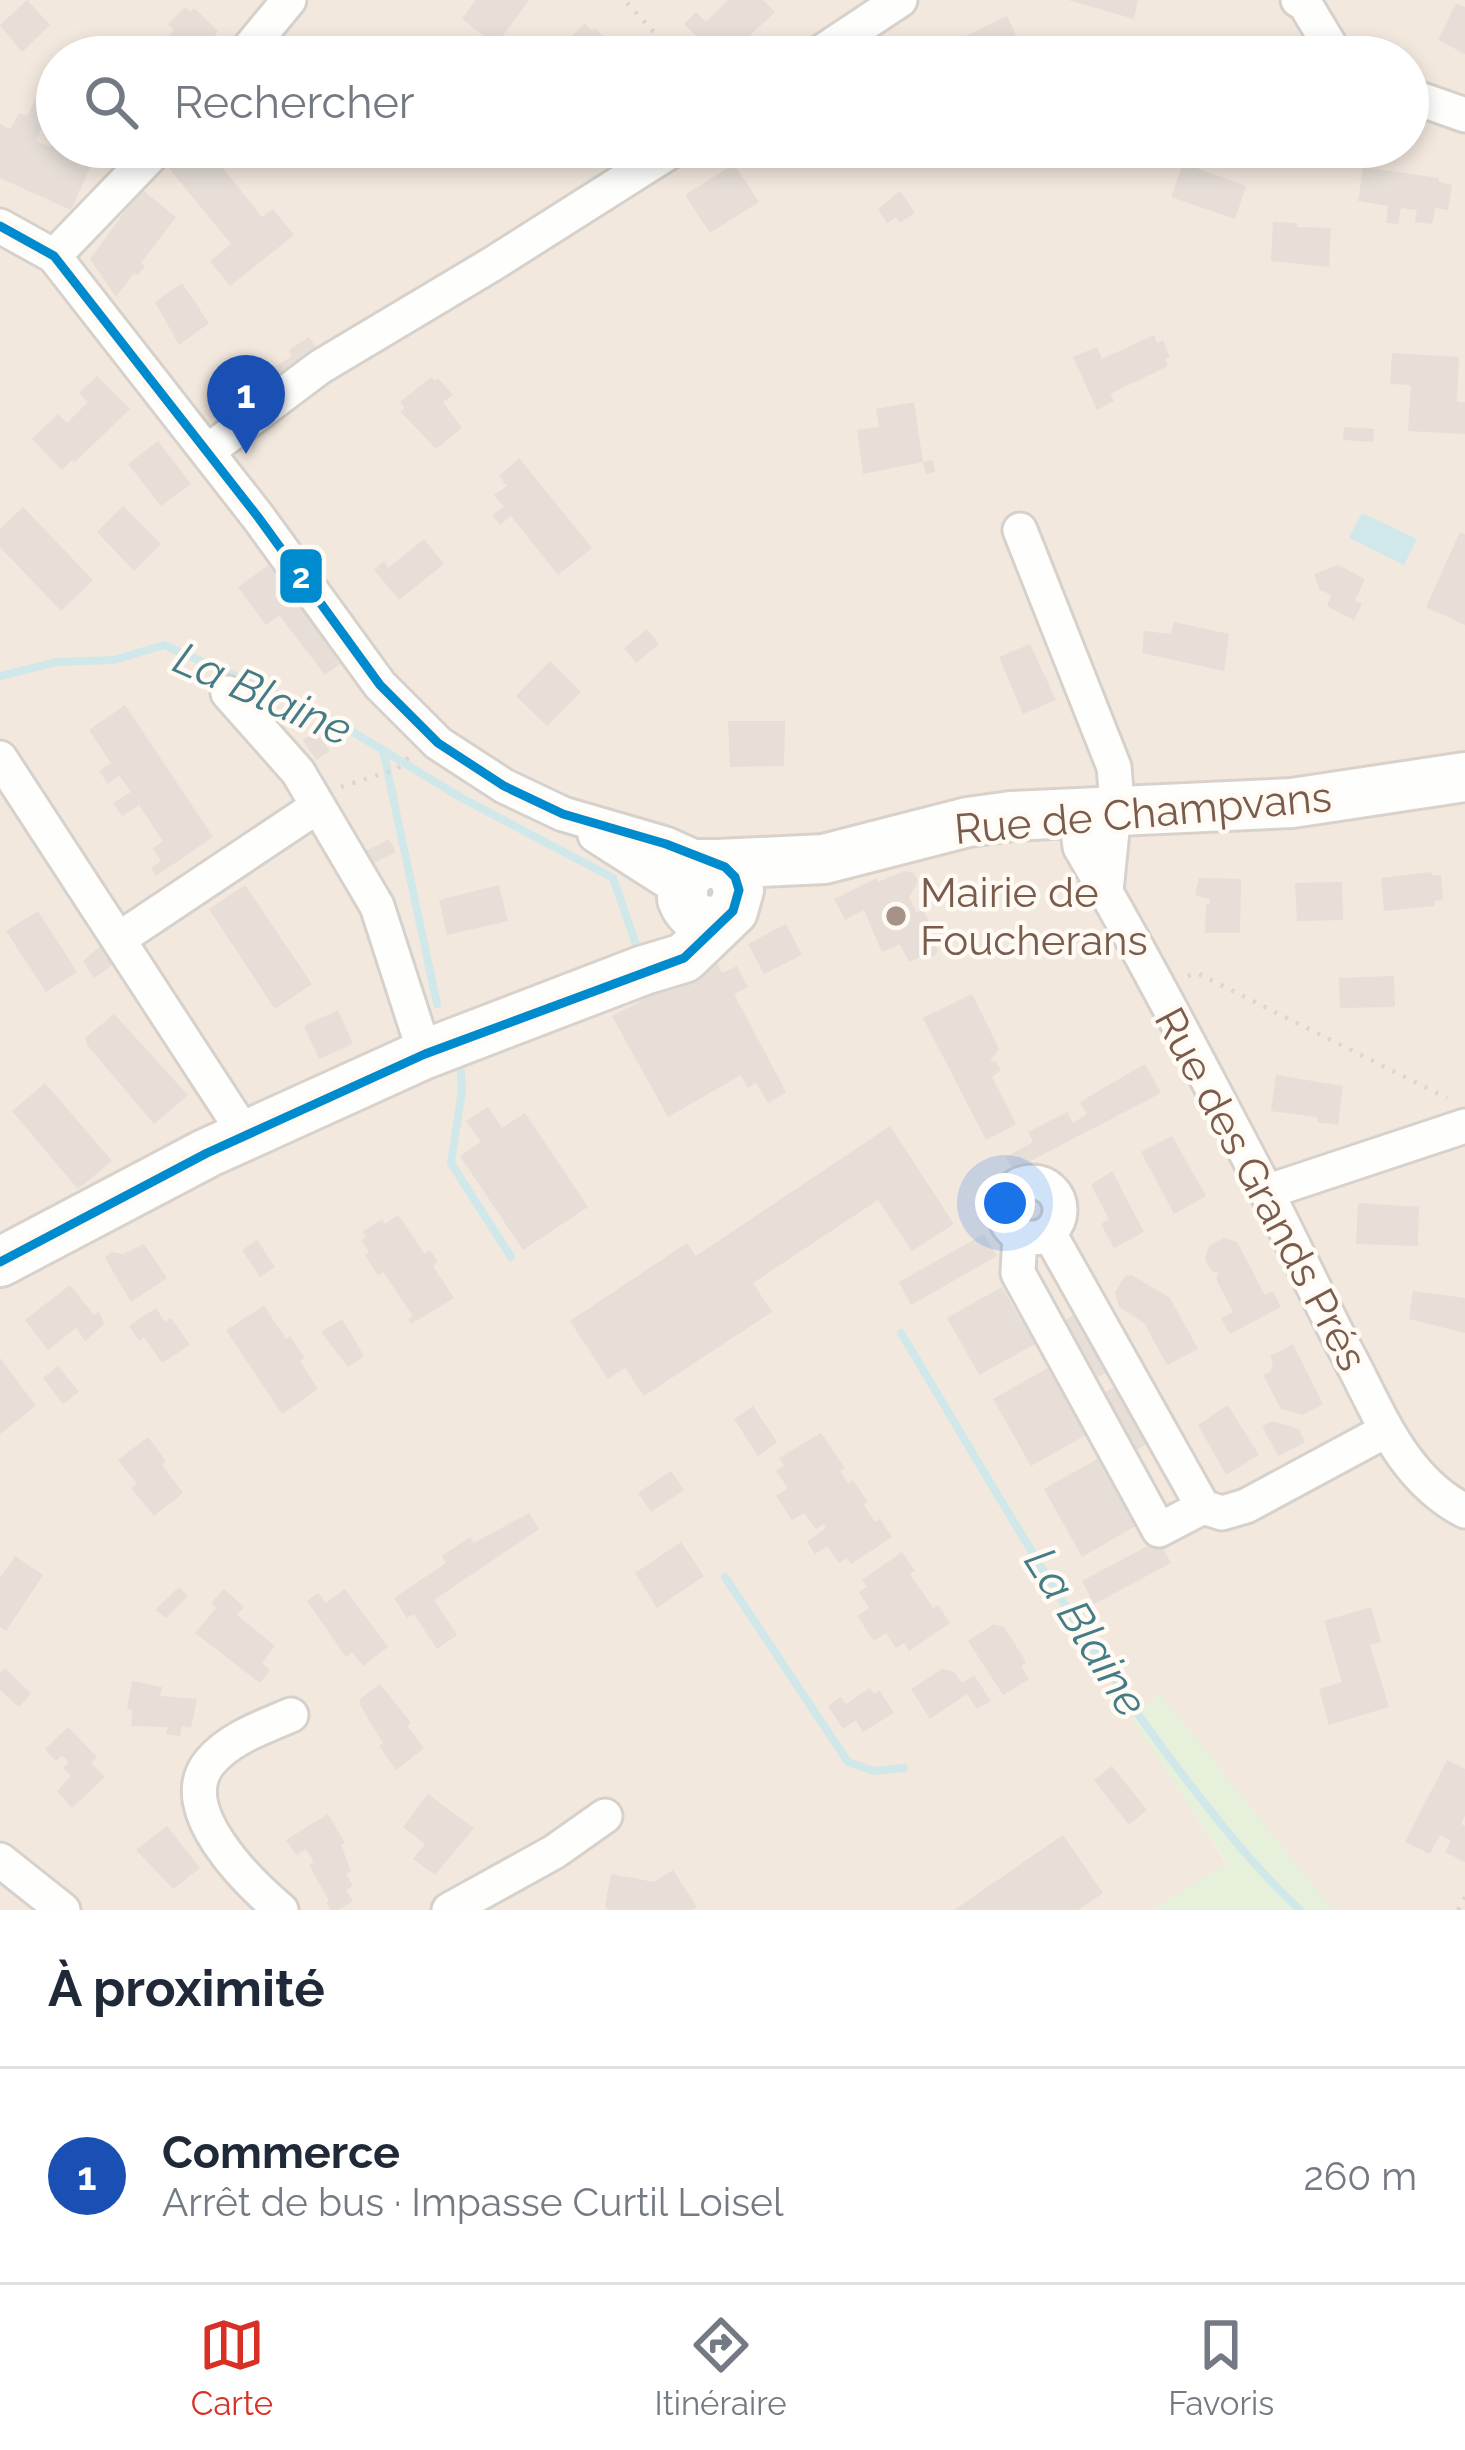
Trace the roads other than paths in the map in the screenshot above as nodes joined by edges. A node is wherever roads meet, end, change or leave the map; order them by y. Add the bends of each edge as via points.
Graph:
1 (289, 0) edge
2 (901, 0) edge
3 (1298, 0) edge
4 (259, 36) edge
5 (846, 36) edge
6 (1324, 36) edge
7 (1429, 102) edge
8 (1465, 115) edge
9 (139, 168) edge
10 (643, 168) edge
11 (0, 226) edge
12 (54, 256) junction
13 (208, 452) junction
14 (1020, 530) dead end
15 (228, 693) dead end
16 (0, 758) edge
17 (1465, 777) edge
18 (318, 806) junction
19 (1090, 824) junction
20 (707, 891) junction
21 (1106, 891) junction
22 (118, 939) junction
23 (424, 1054) junction
24 (1465, 1126) edge
25 (245, 1135) junction
26 (1267, 1192) junction
27 (0, 1262) edge
28 (1387, 1430) junction
29 (1203, 1507) junction
30 (1465, 1511) edge
31 (291, 1715) dead end
32 (605, 1816) dead end
33 (0, 1860) edge
34 (256, 1903) edge
35 (63, 1910) edge
36 (449, 1910) edge

1 - 4 street
2 - 5 street
3 - 6 street
7 - 8 street
9 - 12 street
10 - 13 street via 320,367
11 - 12 street
12 - 13 street
13 - 20 street via 380,685 437,743 574,819 666,844
14 - 19 street via 1114,767
15 - 18 street
16 - 22 street
17 - 19 street, Rue de Champvans
18 - 22 street
18 - 23 street via 377,906
19 - 20 street, Rue de Champvans via 1011,816 968,822
19 - 21 street
19 - 21 street, Rue des Grands Prés
20 - 23 street, Rue de Champvans via 702,945 684,958
21 - 26 street, Rue des Grands Prés
22 - 25 street
23 - 25 street, Rue de Champvans
24 - 26 street
25 - 27 street, Rue de Champvans
26 - 28 street, Rue des Grands Prés
28 - 29 street via 1246,1506 1222,1513
28 - 30 street, Rue des Grands Prés via 1420,1478
29 - 29 street via 1159,1530 1018,1274 1035,1234
31 - 34 street via 248,1733 207,1765 201,1790 201,1813
32 - 36 street
33 - 35 street

